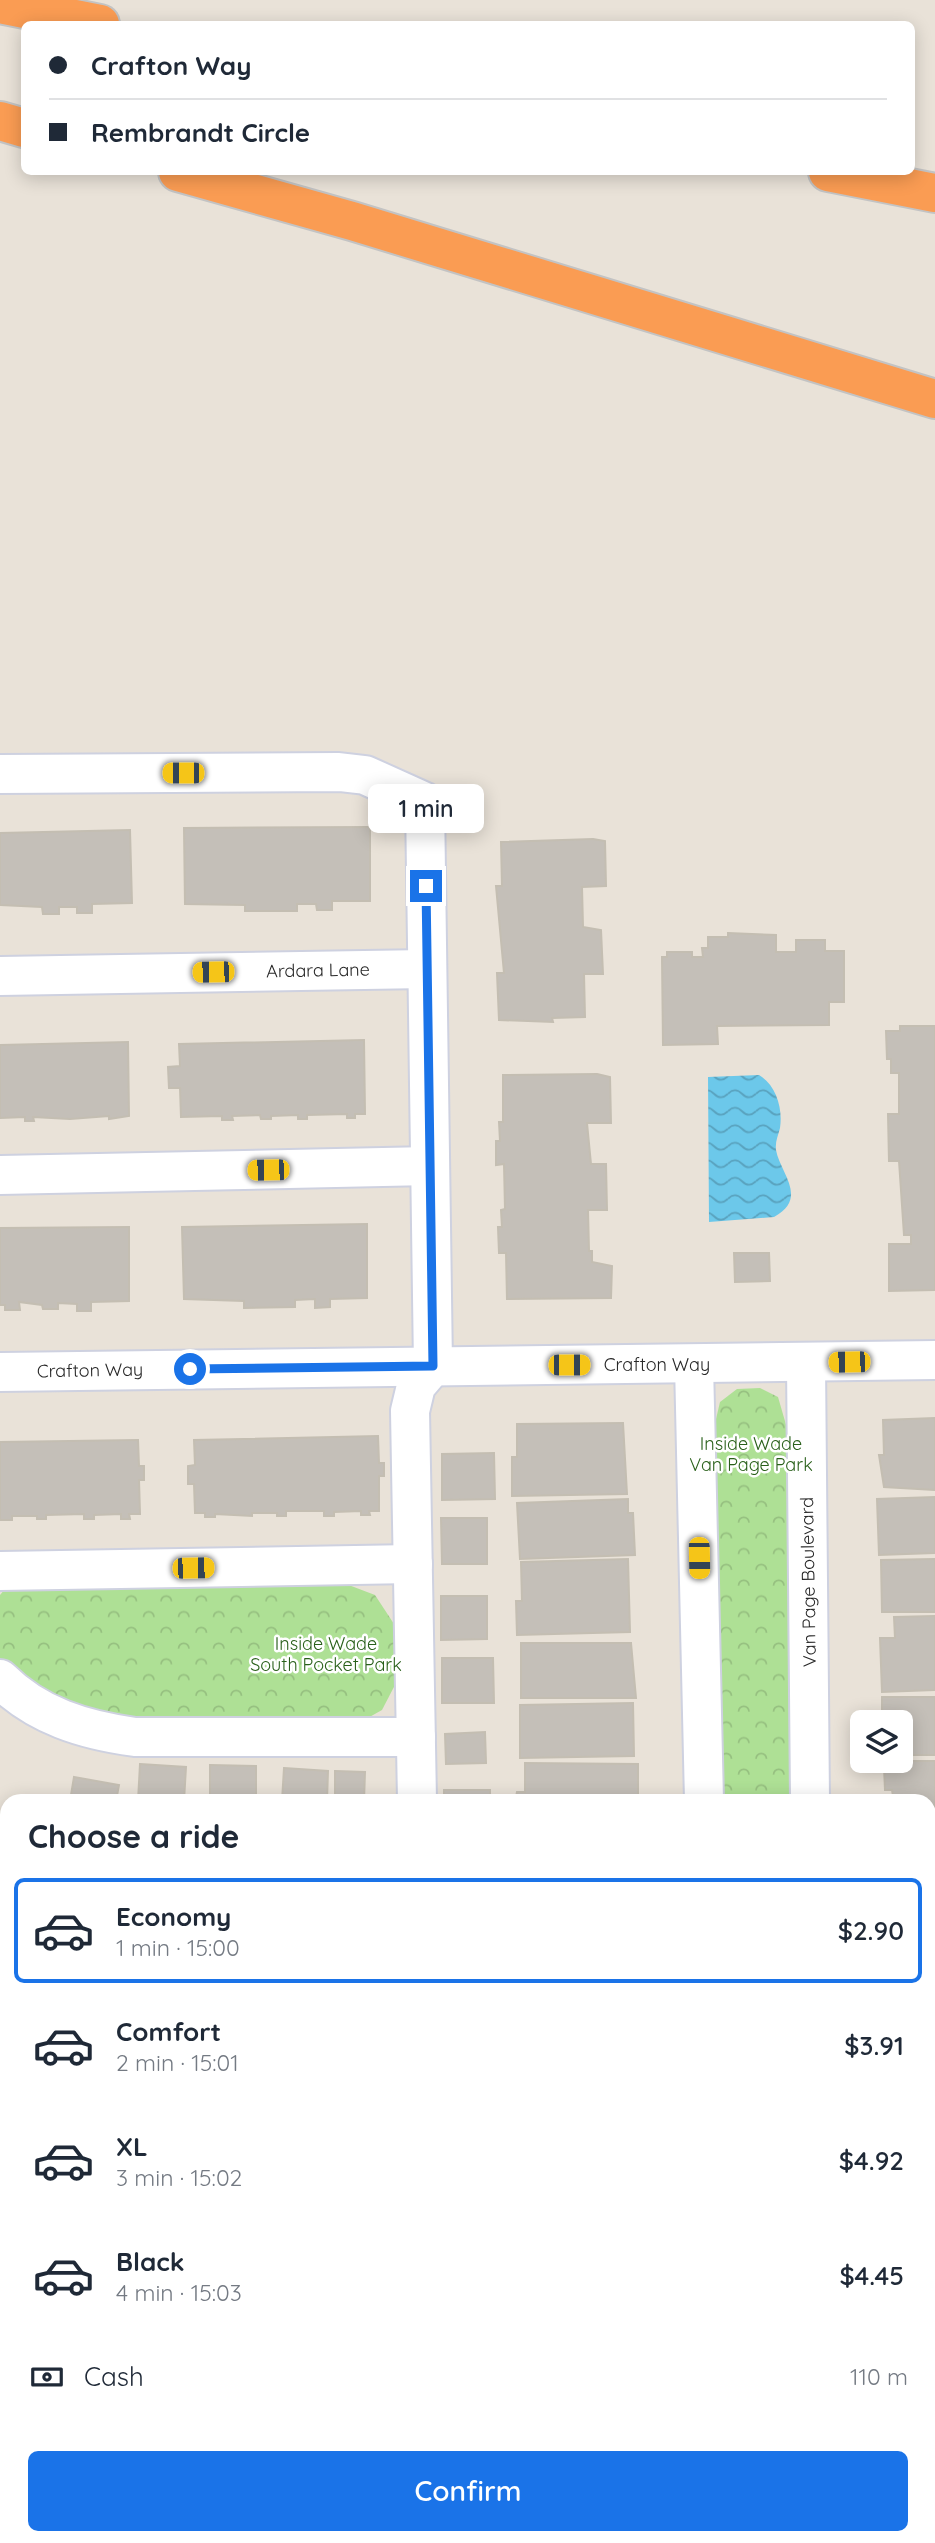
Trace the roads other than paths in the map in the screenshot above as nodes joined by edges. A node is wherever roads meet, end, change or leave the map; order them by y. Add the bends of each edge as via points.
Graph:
1 (0, 4) edge
2 (85, 21) edge
3 (0, 121) edge
4 (21, 127) edge
5 (189, 175) edge
6 (843, 175) edge
7 (935, 193) edge
8 (935, 399) edge
9 (0, 774) edge
10 (427, 968) junction
11 (0, 976) edge
12 (429, 1166) junction
13 (0, 1175) edge
14 (935, 1360) edge
15 (806, 1363) junction
16 (694, 1364) junction
17 (433, 1366) junction
18 (0, 1371) edge
19 (413, 1564) junction
20 (0, 1571) edge
21 (0, 1679) edge
22 (416, 1737) junction
23 (417, 1794) edge
24 (704, 1794) edge
25 (810, 1794) edge

1 - 2 highway
3 - 4 highway
5 - 8 highway
6 - 7 highway
9 - 10 street via 339,772 365,775 425,802
10 - 11 street, Ardara Lane
10 - 12 street
12 - 13 street
12 - 17 street
14 - 15 street, Crafton Way
15 - 16 street, Crafton Way
15 - 25 street, Van Page Boulevard
16 - 17 street, Crafton Way
16 - 24 street
17 - 18 street, Crafton Way
17 - 19 street via 416,1386 410,1411
19 - 20 street
19 - 22 street
21 - 22 street via 55,1718 97,1732 135,1737
22 - 23 street

